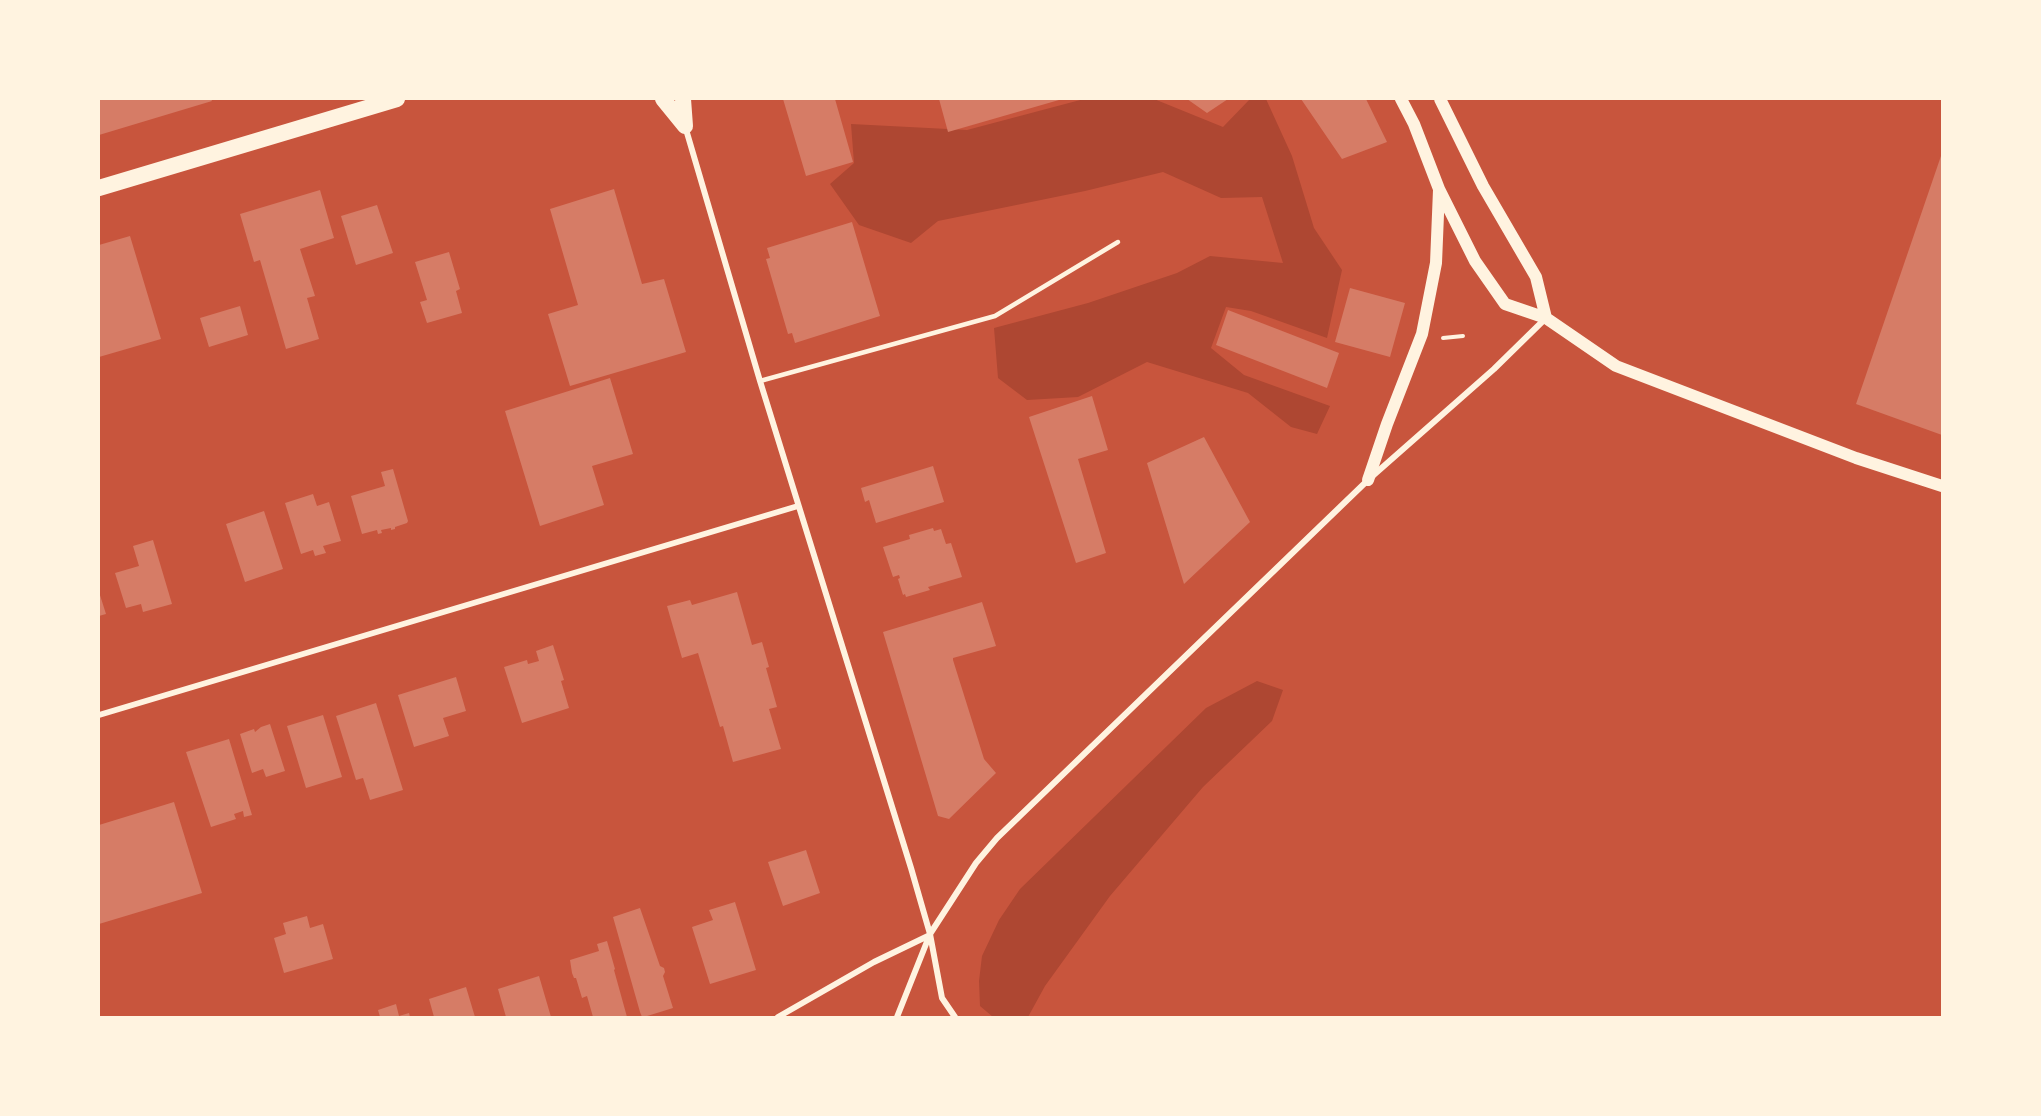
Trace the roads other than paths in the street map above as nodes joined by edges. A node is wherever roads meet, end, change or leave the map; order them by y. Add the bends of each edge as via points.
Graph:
1 (397, 99) edge
2 (663, 99) edge
3 (683, 99) edge
4 (1401, 99) edge
5 (1440, 99) edge
6 (685, 126) junction
7 (99, 188) edge
8 (1439, 189) junction
9 (1118, 242) dead end
10 (1546, 318) junction
11 (760, 381) junction
12 (1368, 480) junction
13 (1942, 486) edge
14 (798, 506) junction
15 (99, 715) edge
16 (930, 934) junction
17 (778, 1017) edge
18 (897, 1017) edge
19 (955, 1017) edge

1 - 7 highway
2 - 6 highway
3 - 6 highway
4 - 8 main road
5 - 10 main road via 1483,186 1536,277
6 - 11 street
8 - 10 main road via 1475,261 1505,304
8 - 12 main road via 1436,263 1422,334
9 - 11 lane via 995,316
10 - 12 street
10 - 13 main road via 1616,366 1856,458
11 - 14 street
12 - 16 street via 997,838
14 - 15 street
14 - 16 street
16 - 17 street
16 - 18 street
16 - 19 street via 942,998

